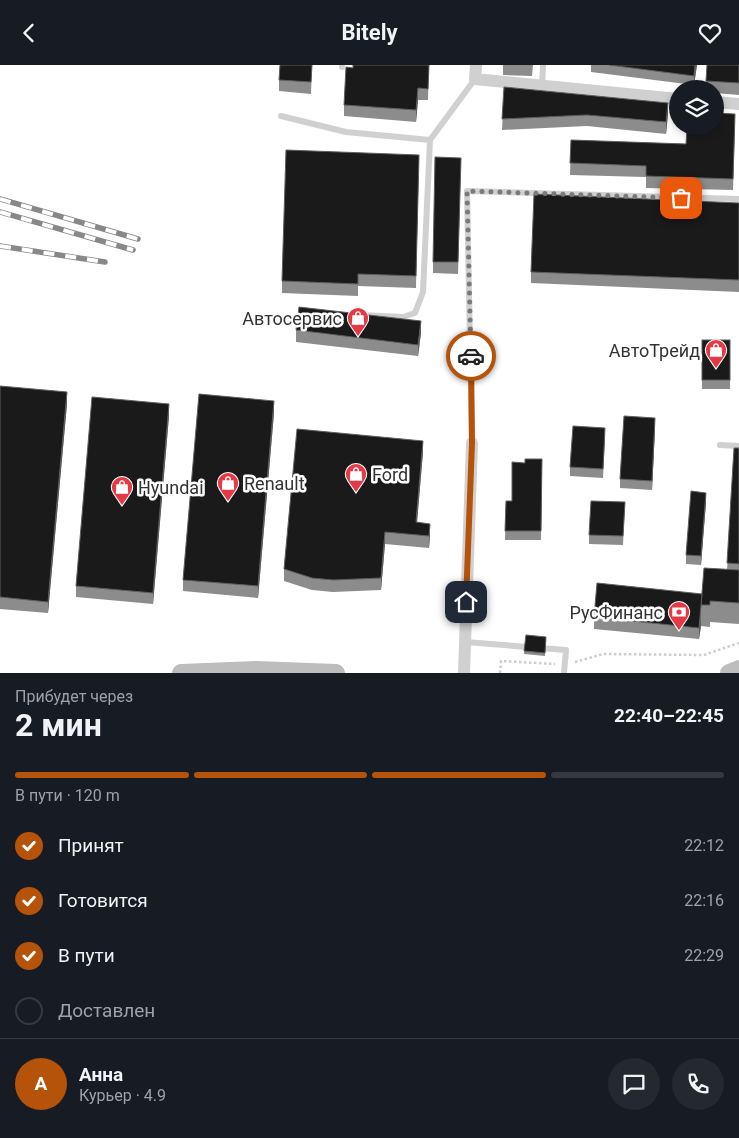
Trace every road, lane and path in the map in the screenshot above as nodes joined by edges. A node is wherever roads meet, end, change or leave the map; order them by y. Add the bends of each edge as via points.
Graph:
1 (476, 65) edge
2 (543, 65) edge
3 (475, 79) junction
4 (542, 86) junction
5 (669, 98) edge
6 (724, 103) edge
7 (739, 105) edge
8 (281, 116) dead end
9 (430, 140) junction
10 (739, 199) edge
11 (356, 314) edge
12 (472, 443) joint
13 (720, 445) dead end
14 (739, 446) edge
15 (465, 642) junction
16 (739, 643) edge
17 (564, 664) junction
18 (739, 669) edge
19 (256, 672) edge
20 (181, 673) edge
21 (336, 673) edge
22 (464, 673) edge
23 (500, 673) edge
24 (564, 673) edge
25 (729, 673) edge

1 - 3 street
2 - 4 lane
3 - 4 street
3 - 9 lane
4 - 5 street
6 - 7 street
8 - 9 lane via 346,132
9 - 11 lane via 423,292 415,313 403,317
10 - 12 lane via 467,191
12 - 15 street
13 - 14 lane
15 - 17 lane via 566,650
15 - 22 street
16 - 17 path via 704,655 603,654
17 - 23 path via 501,661
17 - 24 lane
18 - 25 main road
19 - 20 main road
19 - 21 main road

